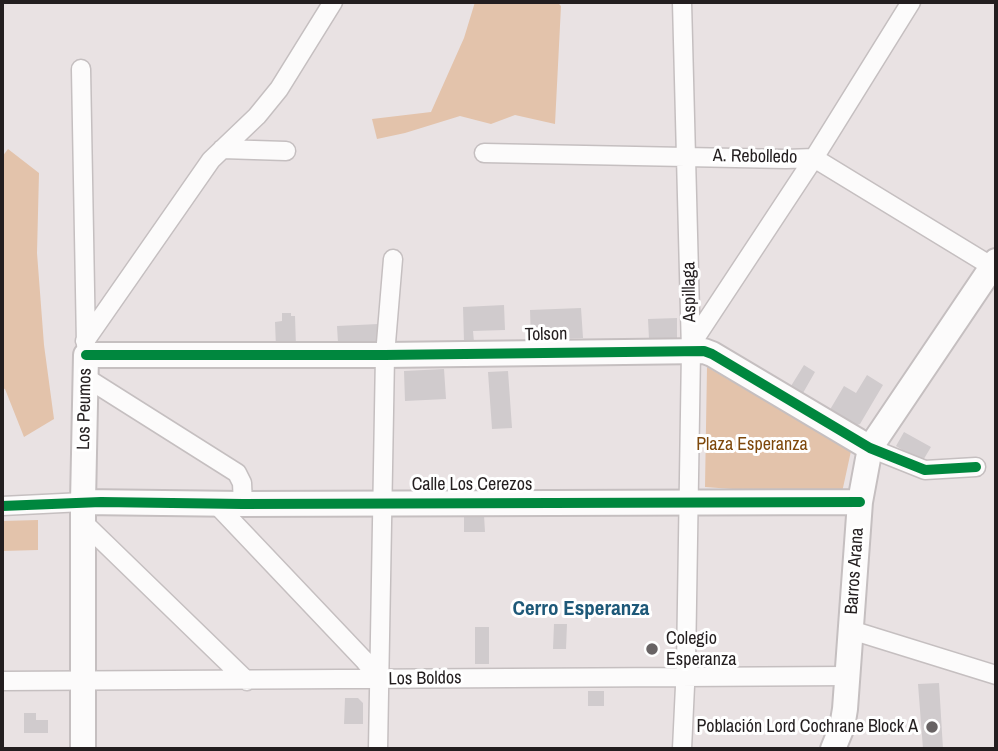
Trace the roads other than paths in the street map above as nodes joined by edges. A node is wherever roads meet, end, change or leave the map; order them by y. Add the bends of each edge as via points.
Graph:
1 (333, 2) edge
2 (682, 2) edge
3 (911, 2) edge
4 (81, 69) dead end
5 (222, 149) junction
6 (286, 151) dead end
7 (484, 153) dead end
8 (687, 156) junction
9 (814, 158) junction
10 (393, 259) dead end
11 (995, 266) edge
12 (691, 347) junction
13 (385, 355) junction
14 (86, 358) junction
15 (870, 448) junction
16 (976, 467) dead end
17 (690, 502) junction
18 (860, 502) junction
19 (215, 503) junction
20 (382, 503) junction
21 (243, 504) junction
22 (2, 506) edge
23 (83, 512) junction
24 (851, 630) junction
25 (996, 675) edge
26 (686, 676) junction
27 (848, 676) junction
28 (379, 679) junction
29 (2, 681) edge
30 (83, 681) junction
31 (247, 681) junction
32 (83, 749) edge
33 (378, 749) edge
34 (682, 749) edge
35 (832, 749) edge

1 - 5 street via 279,89
2 - 8 street, Aspillaga
3 - 9 street
4 - 14 street, Los Peumos
5 - 6 street
5 - 14 street
7 - 8 street, A. Rebolledo
8 - 9 street, A. Rebolledo
8 - 12 street, Aspillaga
9 - 11 street, A. Rebolledo
9 - 12 street
10 - 13 street
11 - 15 street, Barros Arana
12 - 13 street, Tolson
12 - 15 street, Tolson via 712,354
12 - 17 street, Aspillaga
13 - 14 street, Tolson
13 - 20 street
14 - 21 street via 237,473
14 - 23 street, Los Peumos
15 - 16 street, Tolson via 925,470
15 - 18 street, Barros Arana
17 - 18 street, Calle Los Cerezos
17 - 20 street, Calle Los Cerezos
17 - 26 street, Aspillaga
18 - 24 street, Barros Arana
19 - 21 street, Calle Los Cerezos
19 - 23 street, Calle Los Cerezos
19 - 28 street
20 - 21 street, Calle Los Cerezos
20 - 28 street
22 - 23 street
23 - 30 street, Los Peumos
23 - 31 street
24 - 25 street
24 - 27 street, Barros Arana
26 - 27 street, Los Boldos
26 - 28 street, Los Boldos
26 - 34 street, Aspillaga
27 - 35 street, Barros Arana via 842,727
28 - 31 street, Los Boldos
28 - 33 street
29 - 30 street, Los Boldos
30 - 31 street, Los Boldos
30 - 32 street, Los Peumos

